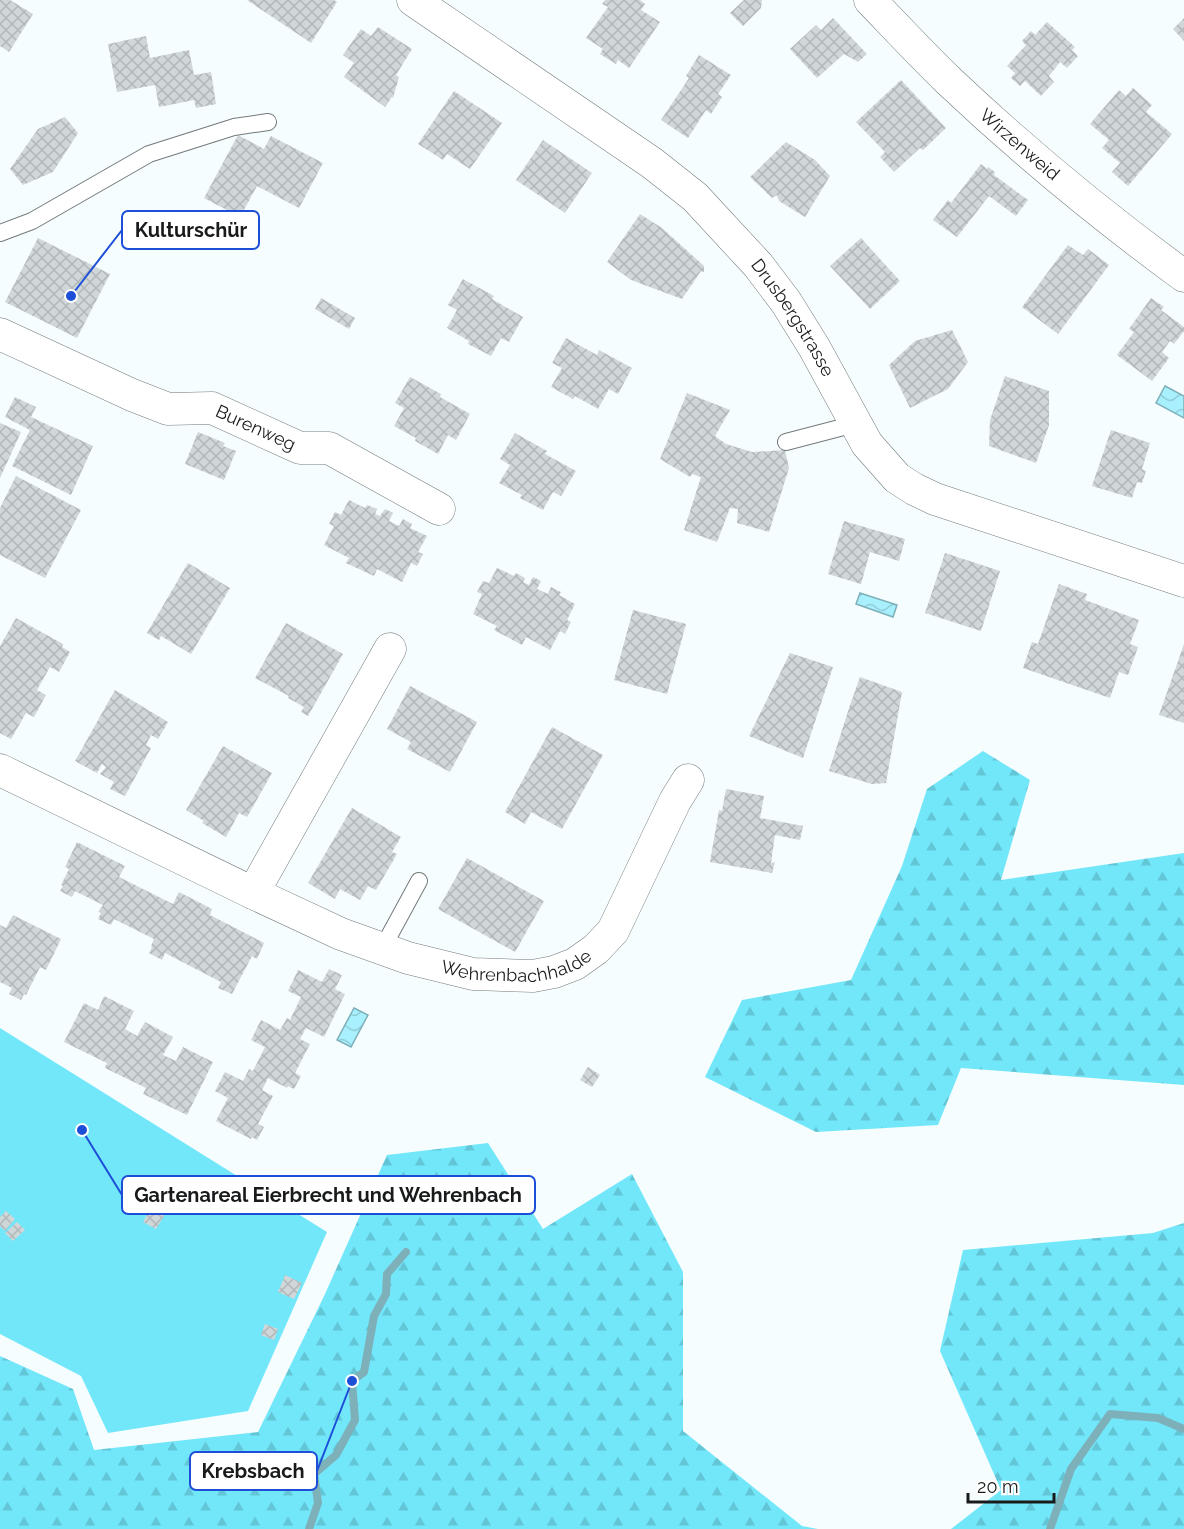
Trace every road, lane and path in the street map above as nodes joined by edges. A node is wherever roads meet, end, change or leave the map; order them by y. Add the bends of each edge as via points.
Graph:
1 (413, 0) edge
2 (870, 0) edge
3 (268, 122) dead end
4 (0, 233) edge
5 (1184, 276) edge
6 (0, 334) edge
7 (855, 424) junction
8 (786, 442) dead end
9 (439, 509) dead end
10 (1184, 581) edge
11 (390, 649) dead end
12 (0, 770) edge
13 (688, 780) dead end
14 (418, 881) dead end
15 (253, 893) junction
16 (382, 949) junction

1 - 7 street, Drusbergstrasse via 652,163 695,197 758,264 786,302
2 - 5 street, Wirzenweid via 948,80 1027,152
3 - 4 lane via 234,127 149,154 32,221
6 - 9 street, Burenweg via 168,409 212,408 300,448 329,448
7 - 8 lane
7 - 10 street, Drusbergstrasse via 897,478 935,499
11 - 15 street
12 - 15 street, Wehrenbachhalde
13 - 16 street, Wehrenbachhalde via 613,931 575,964 533,976 473,974
14 - 16 lane
15 - 16 street, Wehrenbachhalde

